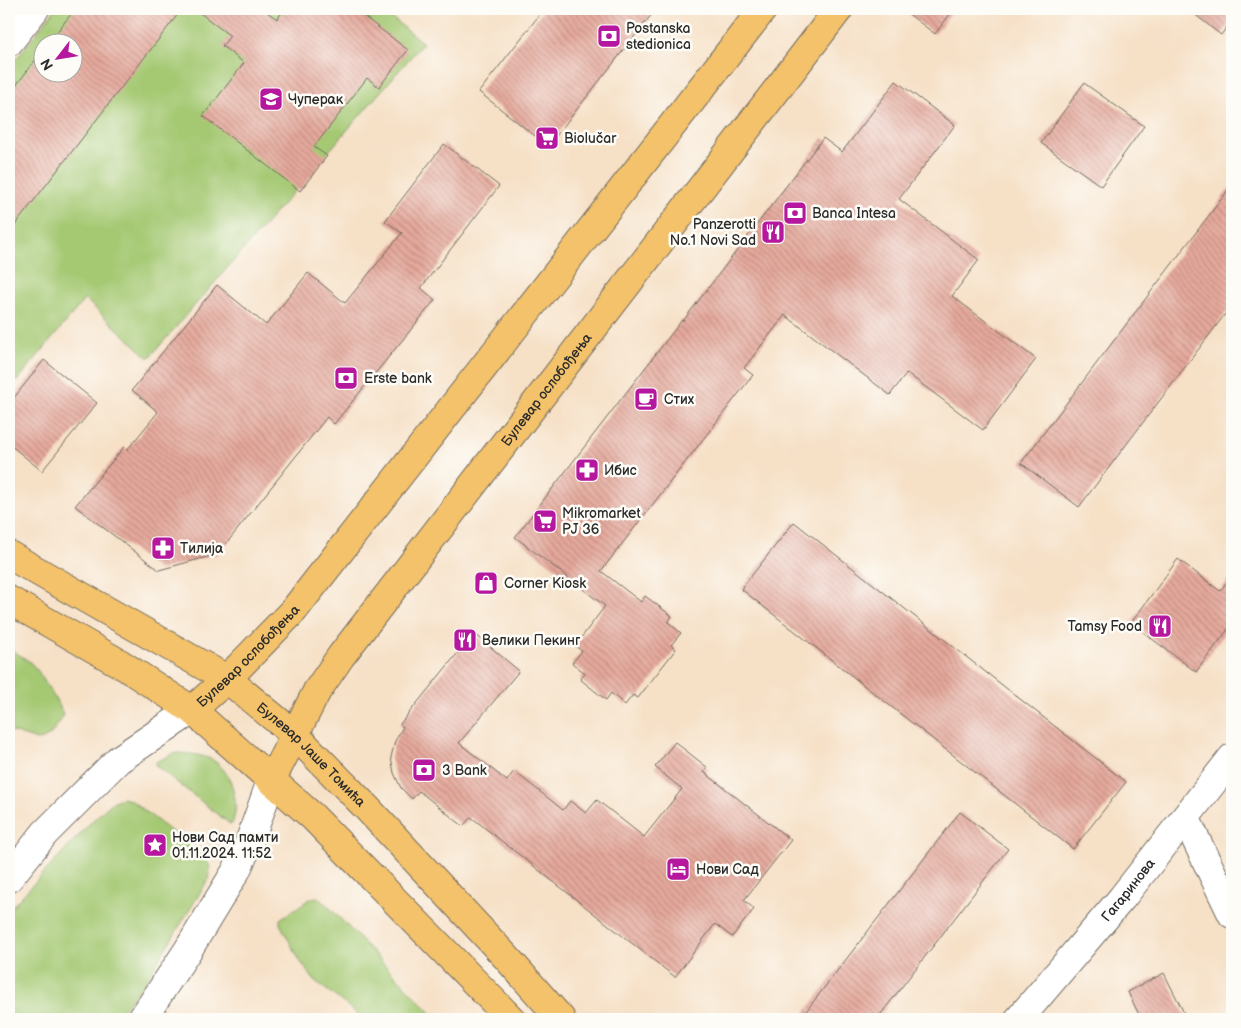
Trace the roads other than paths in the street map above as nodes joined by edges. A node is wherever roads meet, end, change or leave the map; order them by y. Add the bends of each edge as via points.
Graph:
1 (35, 9) edge
2 (763, 9) edge
3 (839, 9) edge
4 (9, 42) edge
5 (9, 555) edge
6 (9, 600) edge
7 (228, 679) junction
8 (192, 710) junction
9 (295, 735) junction
10 (1232, 758) edge
11 (272, 781) junction
12 (1186, 818) junction
13 (9, 878) edge
14 (1232, 914) edge
15 (142, 1019) edge
16 (511, 1019) edge
17 (561, 1019) edge
18 (1019, 1019) edge

1 - 4 street
2 - 7 main road, Булевар ослобођења via 294,610
3 - 9 main road, Булевар ослобођења via 342,656 317,692
5 - 7 main road, Булевар Јаше Томића
6 - 8 main road via 121,664
7 - 8 main road, Булевар ослобођења
7 - 9 main road, Булевар Јаше Томића
8 - 11 main road
8 - 13 street via 118,760 45,833
9 - 11 main road, Булевар ослобођења
9 - 17 main road, Булевар Јаше Томића via 366,807
10 - 12 street, Гагаринова
11 - 15 street via 236,871
11 - 16 main road via 322,825
12 - 14 street
12 - 18 street, Гагаринова

